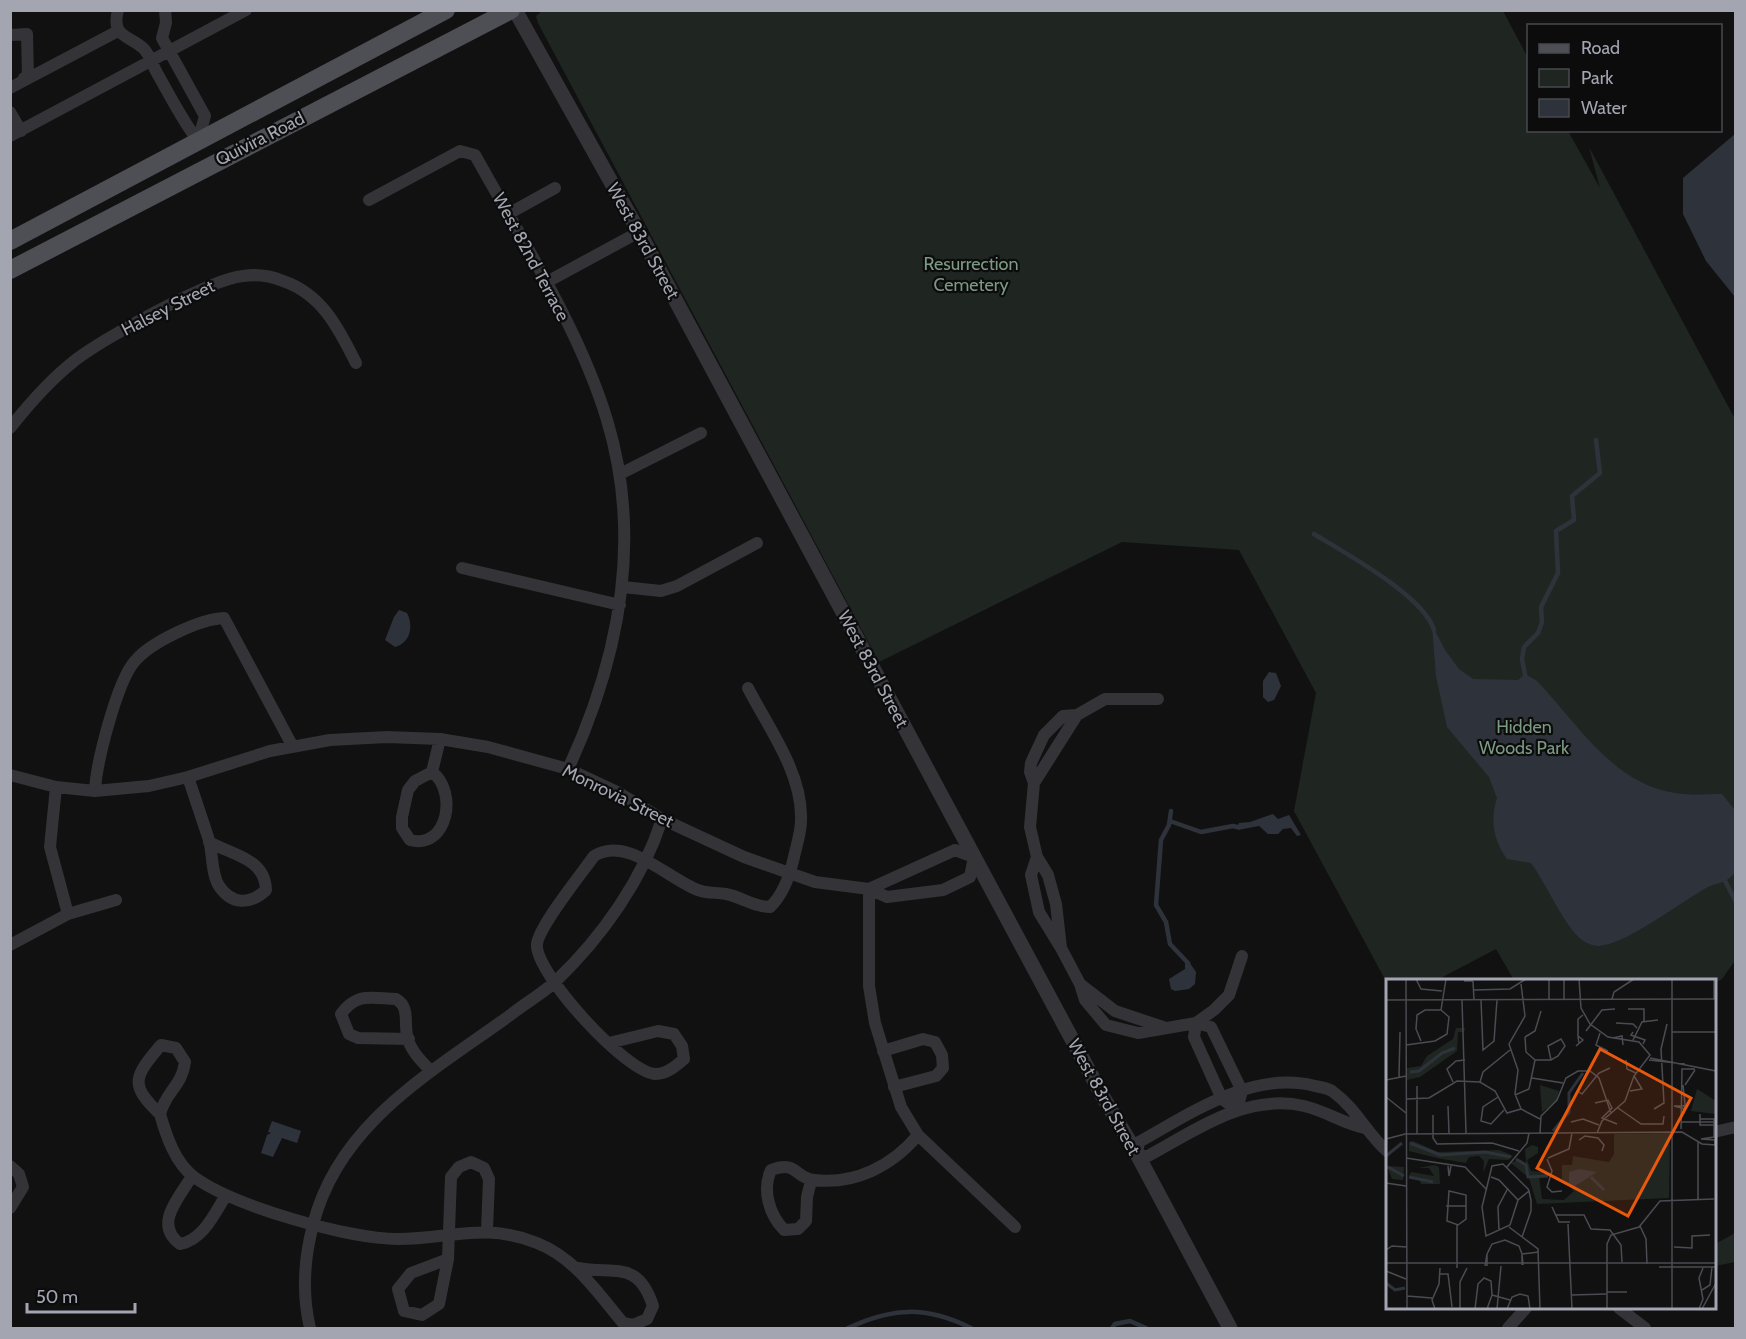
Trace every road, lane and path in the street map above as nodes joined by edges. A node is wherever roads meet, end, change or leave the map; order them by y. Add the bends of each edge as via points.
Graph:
1 (118, 10) edge
2 (165, 10) edge
3 (246, 10) edge
4 (446, 10) edge
5 (513, 10) edge
6 (118, 31) junction
7 (10, 35) edge
8 (170, 52) junction
9 (151, 62) junction
10 (28, 78) junction
11 (10, 79) edge
12 (10, 88) edge
13 (10, 112) edge
14 (16, 133) edge
15 (198, 141) junction
16 (555, 188) dead end
17 (369, 200) dead end
18 (508, 214) junction
19 (91, 226) junction
20 (639, 232) junction
21 (10, 241) edge
22 (10, 270) edge
23 (545, 283) junction
24 (356, 363) dead end
25 (10, 428) edge
26 (701, 433) dead end
27 (620, 474) junction
28 (757, 543) dead end
29 (462, 568) dead end
30 (623, 587) junction
31 (620, 605) junction
32 (748, 688) dead end
33 (1158, 699) dead end
34 (440, 739) junction
35 (293, 747) junction
36 (568, 769) junction
37 (432, 772) junction
38 (10, 775) edge
39 (188, 777) junction
40 (56, 787) junction
41 (95, 792) junction
42 (662, 819) junction
43 (209, 842) junction
44 (974, 857) junction
45 (1036, 857) junction
46 (644, 861) junction
47 (789, 875) junction
48 (869, 889) junction
49 (116, 900) dead end
50 (68, 914) junction
51 (10, 945) edge
52 (1061, 948) junction
53 (1242, 956) dead end
54 (554, 982) junction
55 (1196, 1023) junction
56 (409, 1040) junction
57 (609, 1043) junction
58 (883, 1051) junction
59 (431, 1071) junction
60 (894, 1087) junction
61 (1242, 1091) junction
62 (1222, 1099) junction
63 (1237, 1110) junction
64 (160, 1114) junction
65 (1736, 1127) edge
66 (1365, 1128) junction
67 (1716, 1132) edge
68 (918, 1136) junction
69 (1386, 1151) edge
70 (1137, 1154) junction
71 (10, 1166) edge
72 (192, 1176) junction
73 (811, 1180) junction
74 (226, 1195) junction
75 (10, 1208) edge
76 (313, 1224) junction
77 (1016, 1227) dead end
78 (487, 1230) junction
79 (448, 1233) junction
80 (448, 1259) junction
81 (578, 1268) junction
82 (1525, 1309) edge
83 (1620, 1309) edge
84 (310, 1329) edge
85 (1230, 1329) edge
86 (1508, 1329) edge
87 (1645, 1329) edge

1 - 6 street
2 - 8 street via 162,38
3 - 8 street
4 - 15 main road, Quivira Road
5 - 19 main road, Quivira Road
5 - 20 street, West 83rd Street
6 - 9 street via 144,48
6 - 10 street
7 - 10 street via 27,34
8 - 9 street
8 - 15 street via 205,116
9 - 14 street
9 - 15 street
10 - 11 street
10 - 12 street
13 - 14 street
15 - 19 main road via 201,148 192,163 92,216
15 - 21 main road, Quivira Road
16 - 18 street
17 - 18 street, West 82nd Terrace via 460,151 475,155
18 - 23 street, West 82nd Terrace
19 - 22 main road, Quivira Road
20 - 23 street
20 - 44 street, West 83rd Street
23 - 27 street, West 82nd Terrace via 592,378
24 - 25 street, Halsey Street via 336,323 307,293 265,276 242,276 205,288 75,360
26 - 27 street
27 - 30 street, West 82nd Terrace
28 - 30 street via 677,586 661,591
29 - 31 street
30 - 31 street, West 82nd Terrace
31 - 36 street, West 82nd Terrace via 607,668
32 - 47 street via 792,773 798,794 801,829
33 - 45 street via 1105,699 1077,715 1034,783 1030,828
34 - 35 street, Monrovia Street via 330,740
34 - 36 street, Monrovia Street via 488,747
34 - 37 street
35 - 39 street, Monrovia Street
35 - 41 street via 224,618 208,618 135,661 123,682 101,752
36 - 42 street, Monrovia Street
37 - 37 street via 408,790 402,816 402,828 410,840 422,843 441,829 448,803 441,779
38 - 40 street, Monrovia Street
39 - 41 street, Monrovia Street
39 - 43 street
40 - 41 street, Monrovia Street
40 - 50 street via 50,847
42 - 46 street
42 - 47 street, Monrovia Street
43 - 43 street via 219,885 235,900 245,903 266,890 266,879 258,866
44 - 48 street via 955,850
44 - 48 street, Monrovia Street via 970,877 943,891 887,897
44 - 70 street, West 83rd Street
45 - 52 street via 1048,875 1056,904
45 - 52 street via 1032,889 1045,925
46 - 47 street via 698,890 726,894 757,907 770,907 779,898
46 - 54 street via 602,930
46 - 54 street via 615,850 603,850 594,856 537,943 538,956
47 - 48 street, Monrovia Street
48 - 58 street via 869,986
49 - 50 street
50 - 51 street
52 - 55 street via 1080,984 1115,1011 1163,1027
53 - 55 street via 1228,995
54 - 57 street
54 - 59 street
55 - 61 street via 1211,1027
55 - 62 street via 1194,1038
56 - 56 street via 407,1018 396,999 358,998 341,1014 349,1034 357,1038
56 - 59 street
57 - 57 street via 644,1072 657,1074 674,1069 684,1059 674,1034 658,1031
58 - 60 street
58 - 60 street via 923,1039 935,1042 942,1056 942,1068 936,1076
59 - 76 street via 373,1118 351,1144 332,1173
60 - 68 street
61 - 62 street
61 - 63 street
61 - 66 street via 1280,1083 1306,1083 1330,1089 1353,1108
62 - 63 street
62 - 70 street via 1139,1142
63 - 66 street via 1256,1105 1300,1105
63 - 70 street via 1148,1156
64 - 64 street via 164,1100 183,1077 185,1062 176,1048 161,1045 138,1080 142,1096
64 - 72 street via 167,1138
65 - 67 street
66 - 69 street
68 - 73 street via 908,1148 874,1171 857,1177
68 - 77 street
70 - 85 street, West 83rd Street
71 - 75 street via 19,1174 23,1187
72 - 74 street
72 - 74 street via 168,1215 166,1227 170,1237 180,1244 191,1242 209,1223
73 - 73 street via 793,1167 771,1170 766,1182 769,1200 774,1219 784,1230 798,1229 806,1221
74 - 76 street
76 - 79 street via 367,1237 398,1239
76 - 84 street via 305,1279
78 - 79 street
78 - 79 street via 489,1179 484,1168 471,1162 459,1167 451,1178
78 - 81 street via 540,1244
79 - 80 street
80 - 80 street via 411,1274 398,1289 404,1311 423,1316 439,1304
81 - 81 street via 623,1323 633,1326 647,1319 653,1306 649,1293 634,1276 621,1269
82 - 86 street
83 - 87 street

